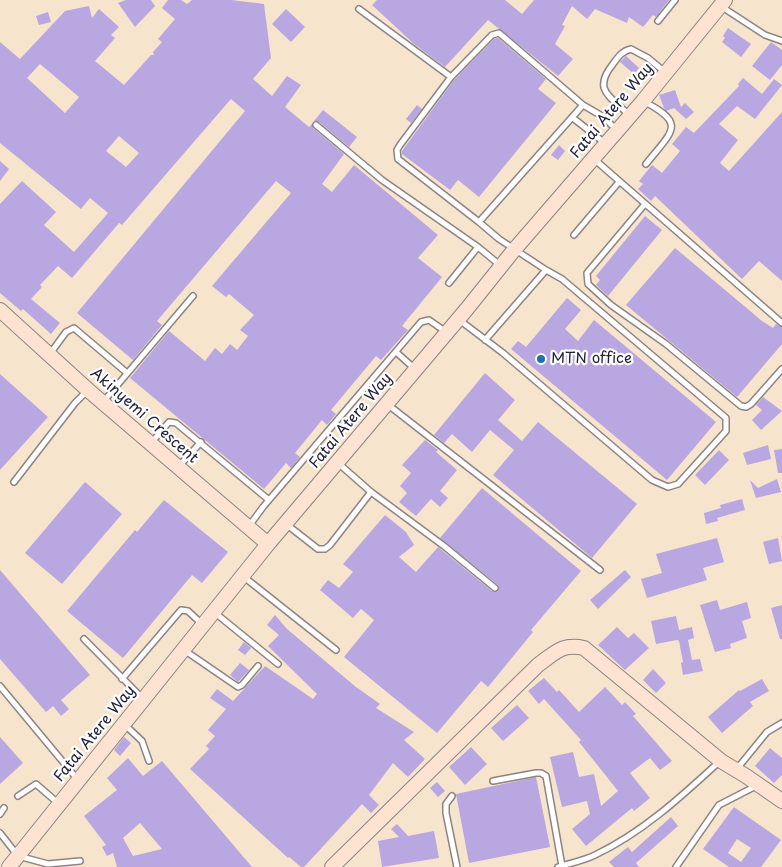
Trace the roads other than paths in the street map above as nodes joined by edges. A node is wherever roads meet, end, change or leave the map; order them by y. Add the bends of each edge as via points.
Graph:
1 (675, 0) edge
2 (723, 3) edge
3 (358, 9) dead end
4 (658, 21) dead end
5 (782, 41) edge
6 (666, 73) junction
7 (451, 77) junction
8 (643, 101) junction
9 (583, 105) junction
10 (630, 116) junction
11 (573, 118) junction
12 (316, 124) dead end
13 (618, 131) junction
14 (606, 144) junction
15 (593, 159) junction
16 (646, 164) dead end
17 (619, 182) junction
18 (645, 204) junction
19 (479, 222) junction
20 (574, 235) dead end
21 (478, 247) junction
22 (514, 250) junction
23 (501, 266) junction
24 (546, 270) junction
25 (448, 283) dead end
26 (193, 296) dead end
27 (0, 310) edge
28 (458, 319) junction
29 (782, 323) edge
30 (447, 332) junction
31 (485, 340) junction
32 (396, 352) junction
33 (49, 355) junction
34 (782, 369) edge
35 (416, 370) junction
36 (127, 373) junction
37 (88, 390) junction
38 (103, 402) junction
39 (387, 404) junction
40 (201, 442) junction
41 (150, 443) junction
42 (338, 462) junction
43 (178, 467) junction
44 (14, 482) dead end
45 (372, 492) junction
46 (269, 500) junction
47 (285, 524) junction
48 (249, 527) junction
49 (268, 544) junction
50 (600, 570) dead end
51 (242, 576) junction
52 (495, 588) dead end
53 (213, 612) junction
54 (203, 625) junction
55 (84, 638) dead end
56 (184, 650) junction
57 (336, 650) dead end
58 (278, 664) dead end
59 (258, 666) dead end
60 (122, 679) junction
61 (0, 686) edge
62 (143, 699) junction
63 (782, 722) edge
64 (124, 724) junction
65 (149, 761) dead end
66 (721, 761) junction
67 (736, 770) junction
68 (79, 780) junction
69 (493, 781) dead end
70 (758, 784) junction
71 (18, 796) dead end
72 (452, 796) dead end
73 (782, 801) edge
74 (60, 804) junction
75 (4, 808) dead end
76 (0, 814) edge
77 (0, 833) edge
78 (18, 856) junction
79 (80, 861) dead end
80 (560, 866) edge
81 (8, 867) edge
82 (332, 867) edge
83 (457, 867) edge
84 (676, 867) edge

1 - 4 lane
2 - 5 lane via 765,35
2 - 6 street, Fatai Atere Way
3 - 7 lane
6 - 8 street, Fatai Atere Way
6 - 10 lane via 631,49 622,53 604,74 605,91
7 - 9 lane via 492,34 497,33
7 - 19 lane via 400,145 397,155
8 - 10 street, Fatai Atere Way
8 - 16 lane via 664,112 672,126
9 - 11 lane
9 - 13 lane
10 - 13 street, Fatai Atere Way
11 - 14 lane
11 - 19 lane
12 - 21 lane via 382,180
13 - 14 street, Fatai Atere Way
14 - 15 street, Fatai Atere Way
15 - 17 lane
15 - 22 street, Fatai Atere Way
17 - 18 lane
17 - 20 lane
18 - 29 lane
18 - 34 lane via 587,273 588,284 741,406 751,404
19 - 22 lane
21 - 23 lane
21 - 25 lane
22 - 23 street, Fatai Atere Way
22 - 24 lane
23 - 28 street, Fatai Atere Way
24 - 31 lane
24 - 31 lane via 715,408 727,420 726,431 678,484 661,485
26 - 36 lane
27 - 33 street, Akinyemi Crescent
28 - 30 street, Fatai Atere Way
28 - 31 lane
30 - 32 lane via 424,320
30 - 35 street, Fatai Atere Way
32 - 35 lane
32 - 46 lane
33 - 36 lane via 66,332 74,328
33 - 37 street, Akinyemi Crescent
35 - 39 street, Fatai Atere Way
36 - 38 lane
37 - 38 street, Akinyemi Crescent
37 - 44 lane
38 - 41 street, Akinyemi Crescent
39 - 42 street, Fatai Atere Way
39 - 50 lane
40 - 41 lane via 172,421
40 - 43 lane
40 - 46 lane
41 - 43 street, Akinyemi Crescent
42 - 45 lane
42 - 47 street, Fatai Atere Way
43 - 48 street, Akinyemi Crescent
45 - 47 lane via 325,549 318,549
45 - 52 lane
46 - 48 lane
47 - 49 street, Fatai Atere Way
48 - 49 street, Akinyemi Crescent
49 - 51 street, Fatai Atere Way
51 - 53 street, Fatai Atere Way
51 - 57 lane
53 - 54 street, Fatai Atere Way
53 - 58 lane
54 - 56 street, Fatai Atere Way
54 - 60 lane via 188,610 181,610
55 - 60 lane
56 - 59 lane via 238,687
56 - 62 street, Fatai Atere Way
60 - 62 lane
61 - 68 lane
62 - 64 street, Fatai Atere Way
63 - 67 lane via 767,732
64 - 65 lane via 142,741
64 - 68 street, Fatai Atere Way
66 - 67 street
66 - 80 lane via 653,819 620,842 592,856
66 - 82 street via 584,648 563,647 538,665
67 - 70 street
68 - 74 street, Fatai Atere Way
69 - 80 lane via 541,772 546,776
70 - 73 street
70 - 84 lane via 719,805
71 - 74 lane via 36,784
72 - 83 lane via 446,804 446,814
74 - 78 street, Fatai Atere Way
75 - 76 lane
77 - 78 lane
78 - 79 lane via 50,864
78 - 81 street, Fatai Atere Way

